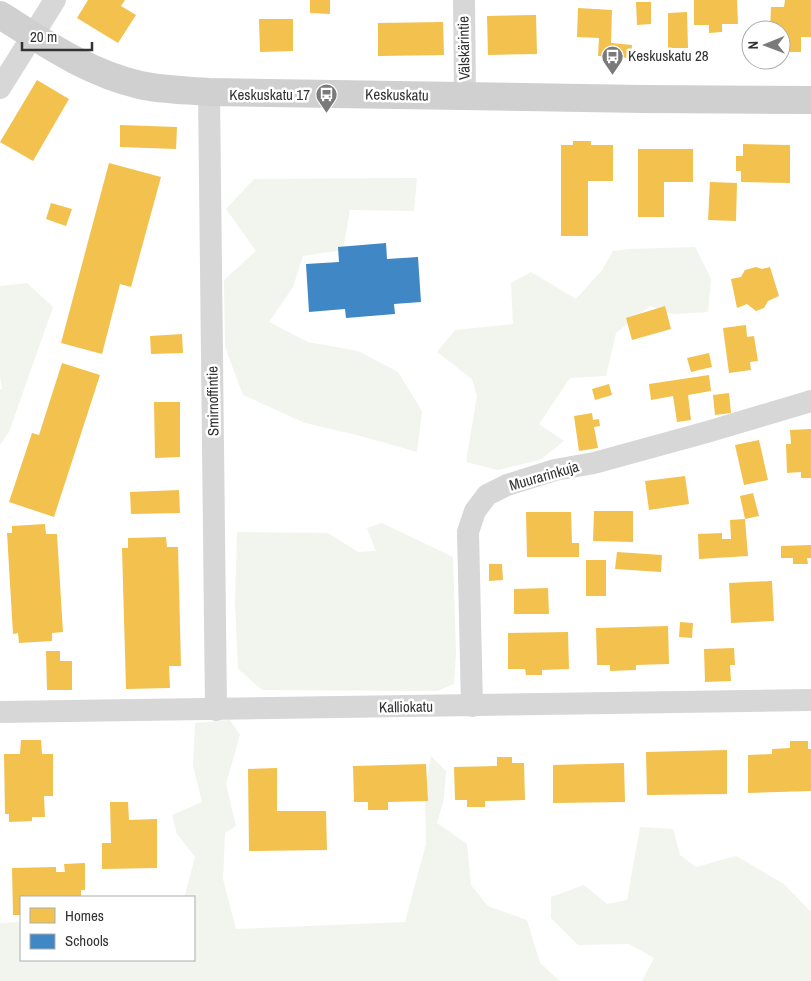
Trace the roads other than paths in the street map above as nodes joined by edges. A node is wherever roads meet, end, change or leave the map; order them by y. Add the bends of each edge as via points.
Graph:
1 (55, 0) edge
2 (464, 0) edge
3 (0, 15) edge
4 (32, 35) junction
5 (0, 88) edge
6 (209, 92) junction
7 (465, 95) junction
8 (811, 100) edge
9 (811, 401) edge
10 (811, 700) edge
11 (472, 706) junction
12 (216, 710) junction
13 (0, 712) edge

1 - 4 street
2 - 7 street, Välskärintie
3 - 4 street, Keskuskatu
4 - 5 street
4 - 6 street, Keskuskatu via 65,56 103,74 141,86
6 - 7 street, Keskuskatu
6 - 12 street, Smirnoffintie
7 - 8 street, Keskuskatu
9 - 11 street, Muurarinkuja via 688,437 555,470 487,495 475,511 468,532
10 - 11 street, Kalliokatu
11 - 12 street, Kalliokatu
12 - 13 street, Kalliokatu

